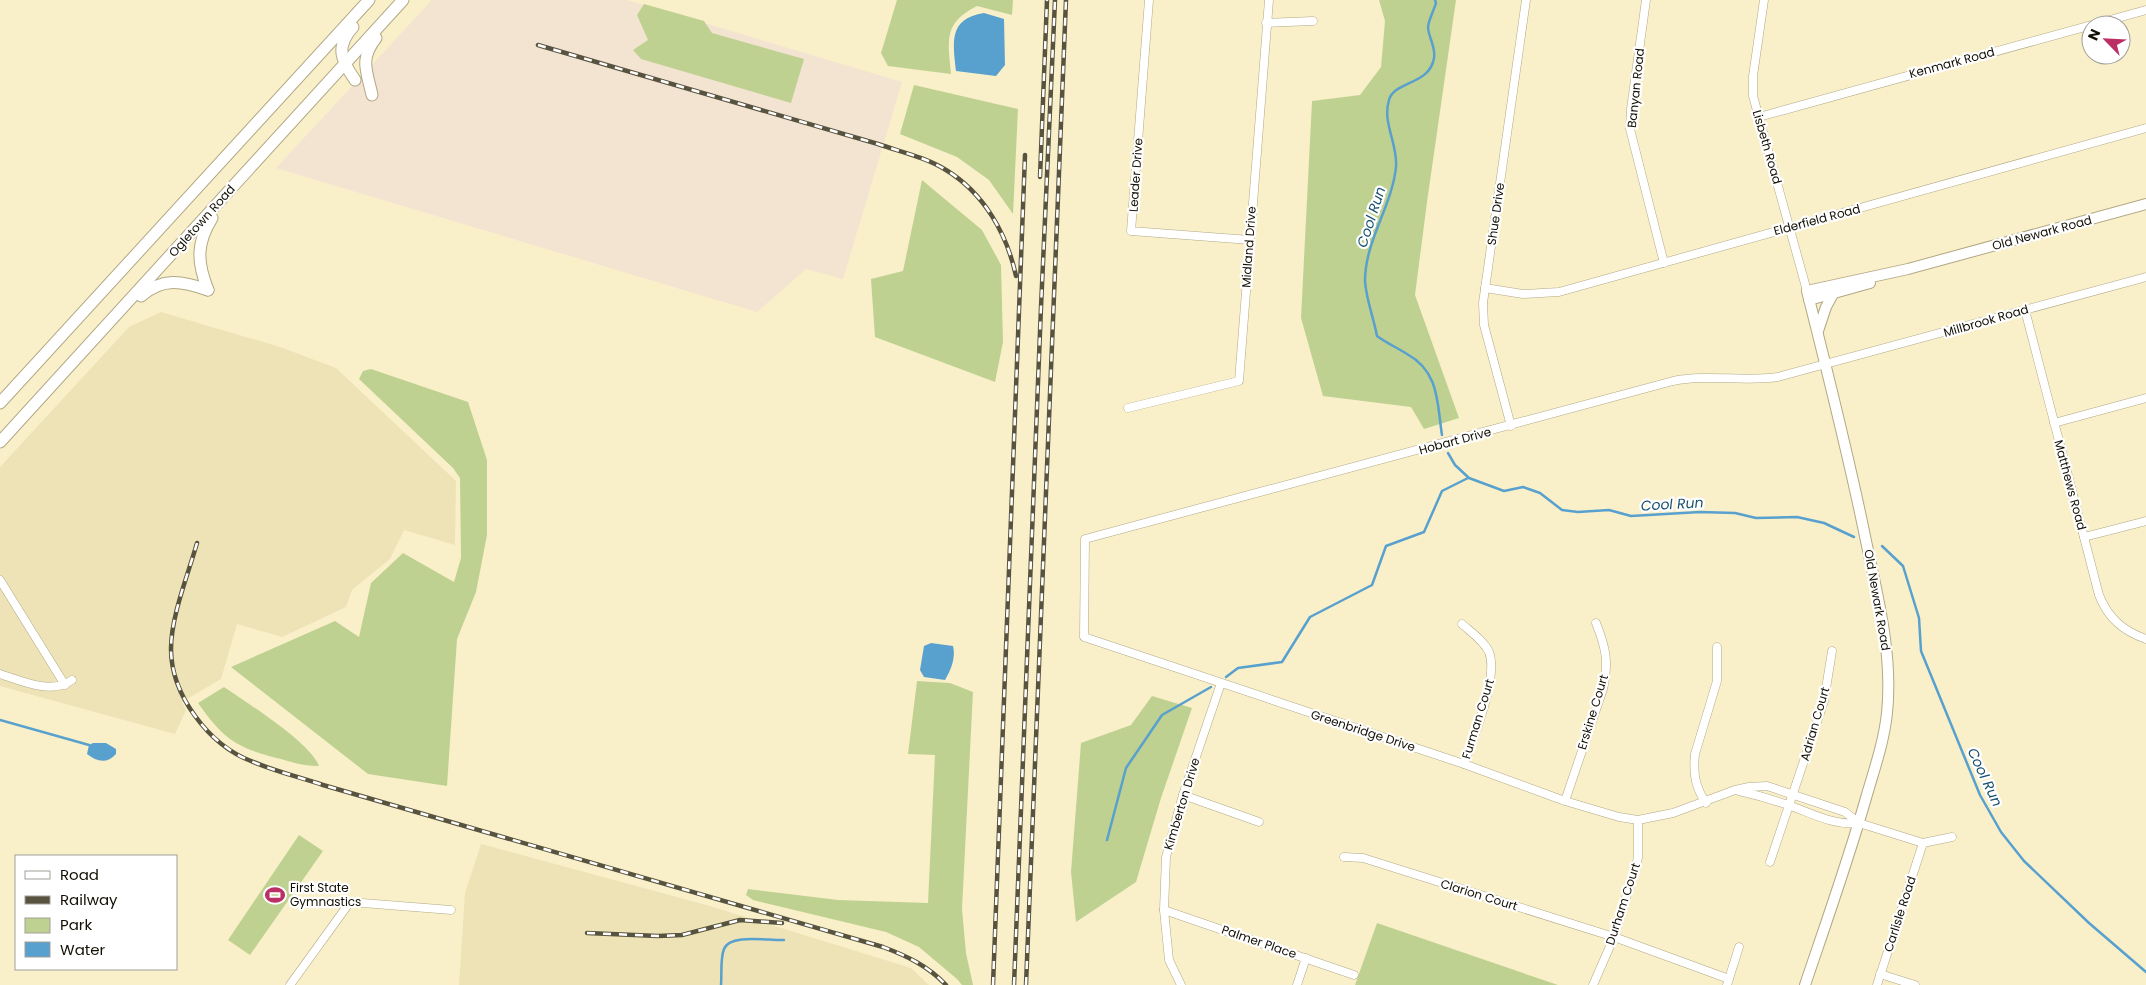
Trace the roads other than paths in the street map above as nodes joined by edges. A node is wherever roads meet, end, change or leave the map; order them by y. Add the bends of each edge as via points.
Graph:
1 (369, 0) edge
2 (379, 0) edge
3 (1149, 0) edge
4 (1268, 0) edge
5 (1526, 0) edge
6 (1646, 0) edge
7 (1764, 0) edge
8 (401, 2) edge
9 (2146, 10) edge
10 (1313, 20) dead end
11 (1266, 23) junction
12 (344, 64) junction
13 (356, 80) dead end
14 (372, 95) dead end
15 (1759, 117) junction
16 (2146, 128) edge
17 (224, 196) junction
18 (2146, 204) edge
19 (1790, 228) junction
20 (1250, 240) junction
21 (1664, 263) junction
22 (1908, 269) junction
23 (2146, 277) edge
24 (1485, 288) junction
25 (1833, 294) junction
26 (1808, 295) junction
27 (123, 308) junction
28 (2025, 310) junction
29 (1818, 331) junction
30 (1827, 365) junction
31 (2146, 398) edge
32 (0, 403) edge
33 (1128, 408) dead end
34 (2054, 423) junction
35 (1511, 426) junction
36 (0, 442) edge
37 (2146, 521) edge
38 (2084, 538) junction
39 (1086, 539) joint
40 (0, 580) edge
41 (1462, 624) dead end
42 (1596, 624) dead end
43 (2146, 639) edge
44 (1717, 647) dead end
45 (1832, 651) dead end
46 (0, 674) edge
47 (1221, 683) junction
48 (1464, 764) junction
49 (1735, 790) junction
50 (1183, 795) junction
51 (1793, 795) junction
52 (1565, 801) junction
53 (1706, 803) junction
54 (1790, 805) junction
55 (1638, 820) junction
56 (1259, 822) dead end
57 (1859, 823) junction
58 (1952, 837) dead end
59 (1923, 843) junction
60 (1344, 857) dead end
61 (1770, 862) dead end
62 (451, 910) dead end
63 (1164, 910) junction
64 (1614, 937) junction
65 (1739, 947) dead end
66 (1306, 958) junction
67 (1880, 974) junction
68 (1354, 975) dead end
69 (1728, 982) edge
70 (290, 985) edge
71 (1181, 985) edge
72 (1296, 985) edge
73 (1593, 985) edge
74 (1805, 985) edge
75 (1876, 985) edge
76 (1915, 985) edge

1 - 32 main road, Ogletown Road
2 - 12 main road via 346,34 342,43
3 - 20 street, Leader Drive via 1132,231
4 - 11 street, Midland Drive
5 - 24 street, Shue Drive
6 - 21 street, Banyan Road via 1630,129
7 - 15 street, Lisbeth Road via 1752,85
8 - 12 main road, Ogletown Road
8 - 14 main road via 367,54 365,70
9 - 15 street, Kenmark Road
10 - 11 street
11 - 20 street, Midland Drive
12 - 13 main road
12 - 17 main road, Ogletown Road
15 - 19 street, Lisbeth Road
16 - 19 street, Elderfield Road
17 - 27 main road, Ogletown Road
17 - 27 main road via 204,231 200,245 201,272 208,290 192,284 161,284
18 - 22 street, Old Newark Road
19 - 21 street, Elderfield Road
19 - 26 street, Lisbeth Road
20 - 33 street, Midland Drive via 1239,381
21 - 24 street, Elderfield Road via 1558,292 1523,294
22 - 25 street, Old Newark Road
22 - 26 street, Old Newark Road
23 - 28 street, Millbrook Road
24 - 35 street, Shue Drive via 1484,325
25 - 26 street, Old Newark Road
25 - 29 street
26 - 29 street, Old Newark Road
27 - 36 main road, Ogletown Road
28 - 30 street, Millbrook Road
28 - 34 street, Matthews Road
29 - 30 street, Old Newark Road
30 - 35 street, Hobart Drive via 1756,380 1689,378
30 - 57 street, Old Newark Road via 1880,605 1888,663 1887,712 1882,741
31 - 34 street
34 - 38 street, Matthews Road
35 - 39 street, Hobart Drive
37 - 38 street
38 - 43 street, Matthews Road via 2107,613 2118,625
39 - 47 street, Greenbridge Drive via 1084,637
40 - 46 street via 69,683 44,686
41 - 48 street, Furman Court via 1489,652 1492,674
42 - 52 street, Erskine Court via 1603,642 1606,670
44 - 53 street via 1717,681 1694,764 1698,792
45 - 51 street, Adrian Court via 1824,701
47 - 48 street, Greenbridge Drive
47 - 50 street, Kimberton Drive
48 - 52 street, Greenbridge Drive
49 - 51 street, Greenbridge Drive via 1767,786
49 - 53 street, Greenbridge Drive
49 - 54 street
50 - 56 street
50 - 63 street, Kimberton Drive via 1166,857
51 - 54 street, Adrian Court
51 - 57 street, Greenbridge Drive via 1845,812
52 - 55 street, Greenbridge Drive
53 - 55 street, Greenbridge Drive via 1673,814
54 - 57 street via 1837,822
54 - 61 street, Adrian Court
55 - 64 street, Durham Court via 1638,858
57 - 59 street
57 - 74 street, Old Newark Road
58 - 59 street
59 - 67 street, Carlisle Road
60 - 64 street, Clarion Court via 1363,858
62 - 70 street via 350,902
63 - 66 street, Palmer Place
63 - 71 street, Kimberton Drive via 1170,960
64 - 69 street, Clarion Court
64 - 73 street, Durham Court
65 - 69 street
66 - 68 street, Palmer Place
66 - 72 street
67 - 75 street, Carlisle Road
67 - 76 street

